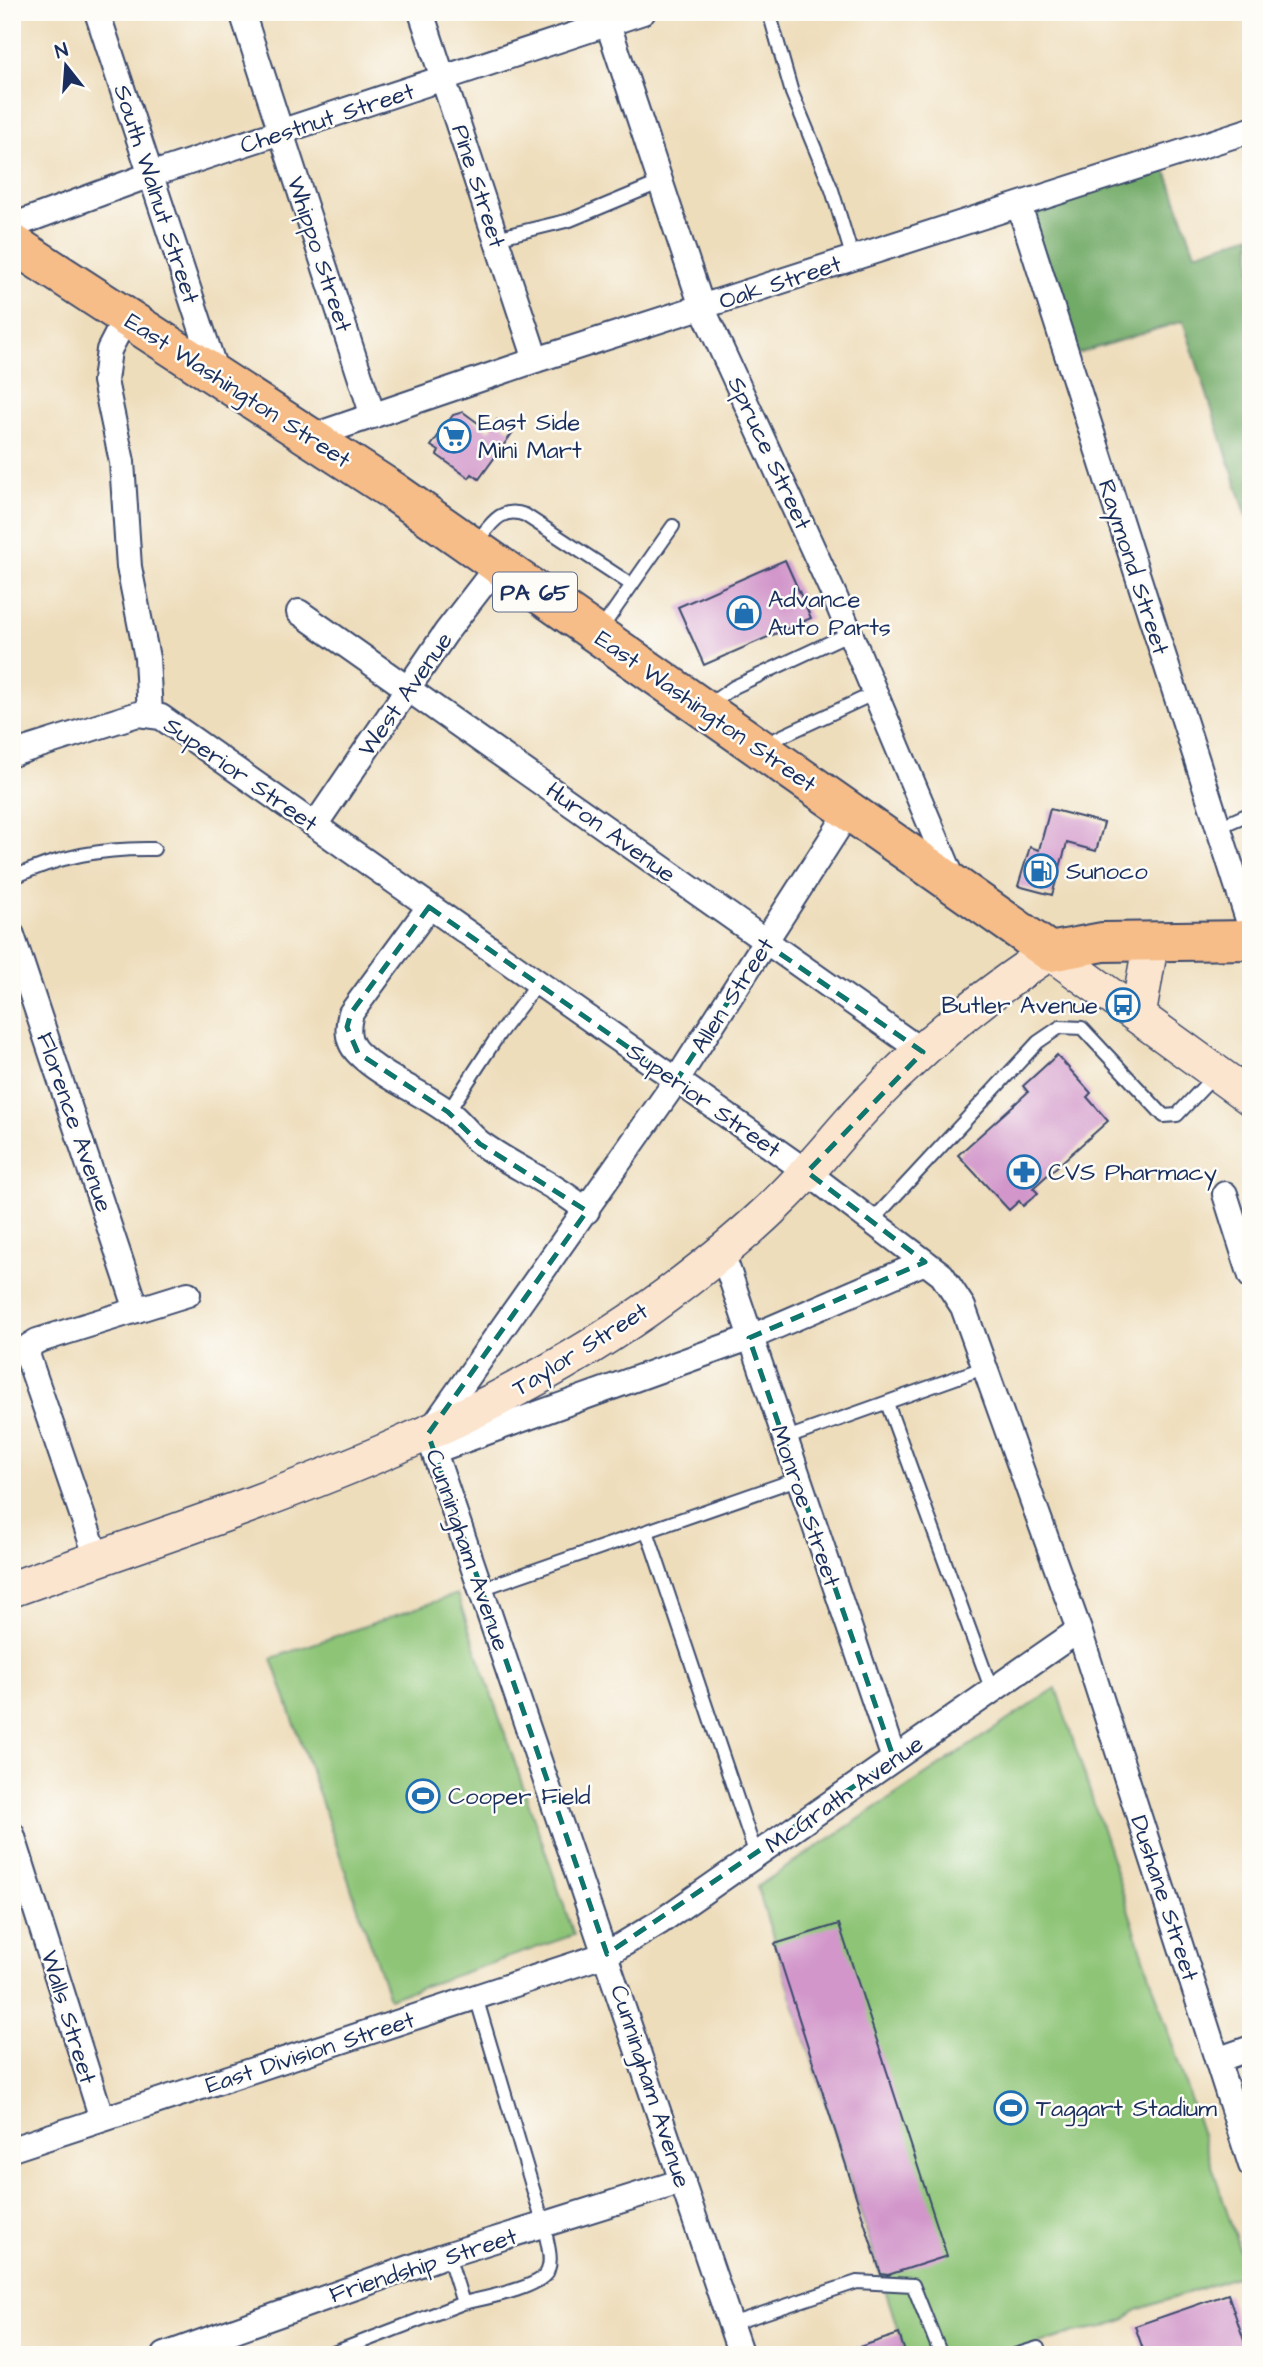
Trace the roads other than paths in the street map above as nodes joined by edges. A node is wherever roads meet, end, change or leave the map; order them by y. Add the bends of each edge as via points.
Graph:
1 (97, 12) edge
2 (242, 12) edge
3 (421, 12) edge
4 (643, 12) edge
5 (769, 12) edge
6 (606, 18) edge
7 (443, 79) junction
8 (1251, 130) edge
9 (282, 133) junction
10 (150, 175) junction
11 (659, 183) junction
12 (1019, 205) junction
13 (12, 226) edge
14 (496, 237) junction
15 (12, 243) edge
16 (853, 259) junction
17 (702, 307) junction
18 (126, 317) junction
19 (536, 360) junction
20 (217, 376) junction
21 (373, 416) junction
22 (310, 437) junction
23 (673, 526) dead end
24 (485, 556) junction
25 (632, 585) junction
26 (299, 612) dead end
27 (850, 634) junction
28 (597, 636) junction
29 (407, 690) junction
30 (875, 693) junction
31 (702, 709) junction
32 (149, 714) junction
33 (758, 747) junction
34 (12, 754) edge
35 (849, 811) junction
36 (1251, 813) edge
37 (315, 825) junction
38 (1219, 827) junction
39 (154, 849) dead end
40 (12, 878) edge
41 (956, 886) junction
42 (429, 907) junction
43 (1251, 929) edge
44 (12, 935) edge
45 (1251, 940) edge
46 (1151, 941) junction
47 (766, 944) junction
48 (1050, 952) junction
49 (537, 984) junction
50 (1139, 1016) junction
51 (923, 1052) junction
52 (1216, 1074) junction
53 (676, 1081) junction
54 (1251, 1098) edge
55 (448, 1112) junction
56 (807, 1172) junction
57 (1225, 1195) dead end
58 (587, 1211) junction
59 (871, 1222) junction
60 (722, 1251) junction
61 (925, 1262) junction
62 (1251, 1276) edge
63 (188, 1294) dead end
64 (138, 1310) junction
65 (749, 1338) junction
66 (986, 1367) junction
67 (887, 1403) junction
68 (784, 1440) junction
69 (431, 1443) junction
70 (797, 1479) junction
71 (647, 1531) junction
72 (97, 1558) junction
73 (12, 1589) edge
74 (481, 1589) junction
75 (1079, 1630) junction
76 (992, 1690) junction
77 (894, 1759) junction
78 (12, 1834) edge
79 (756, 1855) junction
80 (607, 1954) junction
81 (476, 1997) junction
82 (1251, 2048) edge
83 (1217, 2060) junction
84 (102, 2119) junction
85 (12, 2149) edge
86 (1251, 2165) edge
87 (683, 2181) junction
88 (544, 2226) junction
89 (447, 2255) junction
90 (463, 2303) junction
91 (731, 2324) junction
92 (1038, 2348) dead end
93 (165, 2355) edge
94 (328, 2355) edge
95 (741, 2355) edge
96 (941, 2355) edge
97 (1015, 2355) edge

1 - 10 street, South Walnut Street
2 - 9 street, Whippo Street
3 - 7 street, Pine Street
4 - 6 street, Chestnut Street
5 - 16 lane via 792,93 832,190
6 - 7 street, Chestnut Street
6 - 11 street, Spruce Street
7 - 9 street, Chestnut Street
7 - 14 street, Pine Street
8 - 12 street, Oak Street
9 - 10 street, Chestnut Street
9 - 21 street, Whippo Street
10 - 13 street, Chestnut Street
10 - 20 street, South Walnut Street
11 - 14 lane via 570,219
11 - 17 street, Spruce Street
12 - 16 street, Oak Street
12 - 38 street, Raymond Street
14 - 19 street, Pine Street
15 - 18 main road, East Washington Street / PA 65
16 - 17 street, Oak Street
17 - 19 street, Oak Street
17 - 27 street, Spruce Street
18 - 20 main road, East Washington Street / PA 65
18 - 32 street, Superior Street via 106,363 107,397 122,462 130,567 147,658
19 - 21 street, Oak Street
20 - 22 main road, East Washington Street / PA 65
21 - 22 street, Oak Street
22 - 24 main road, East Washington Street / PA 65
23 - 25 lane
24 - 25 lane via 501,513 513,510
24 - 28 main road, East Washington Street / PA 65
24 - 29 street, West Avenue
25 - 28 lane
26 - 29 street, Huron Avenue
27 - 30 street, Spruce Street
27 - 31 lane via 734,687
28 - 31 main road, East Washington Street / PA 65
29 - 37 street, West Avenue
29 - 47 street, Huron Avenue
30 - 33 lane
30 - 41 street, Spruce Street
31 - 33 main road, East Washington Street / PA 65
32 - 34 street, Superior Street
32 - 37 street, Superior Street via 162,718
33 - 35 main road, East Washington Street / PA 65
35 - 41 main road, East Washington Street / PA 65
35 - 47 street, Allen Street
36 - 38 lane
37 - 42 street, Superior Street
38 - 43 street, Raymond Street
39 - 40 lane via 90,851
41 - 48 main road, East Washington Street / PA 65
42 - 49 street, Superior Street
42 - 55 street via 351,1013 347,1027 358,1053
44 - 64 street, Florence Avenue
45 - 46 main road
46 - 48 main road via 1103,942
46 - 50 main road
47 - 51 street, Huron Avenue
47 - 53 street, Allen Street
48 - 50 main road, East Washington Street / PA 65
48 - 51 main road, Taylor Street via 1004,982
49 - 53 street, Superior Street
49 - 55 lane
50 - 52 main road, East Washington Street / PA 65
51 - 56 main road, Taylor Street via 865,1105
52 - 54 main road, East Washington Street / PA 65
52 - 59 lane via 1177,1115 1164,1116 1082,1028 1060,1027 1038,1042
53 - 56 street, Superior Street
53 - 58 street, Allen Street
55 - 58 street via 480,1144 555,1186
56 - 59 street, Superior Street
56 - 60 main road, Taylor Street
57 - 62 street
58 - 69 street, Cunningham Avenue
59 - 61 street, Superior Street
60 - 65 street, Monroe Street
60 - 69 main road, Taylor Street via 605,1338
61 - 65 street, Taylor Street
61 - 66 street, Superior Street via 954,1290
63 - 64 street
64 - 72 street via 29,1346 28,1357
65 - 68 street, Monroe Street
65 - 69 street, Taylor Street
66 - 67 lane
66 - 75 street, Superior Street
67 - 68 lane
67 - 76 lane
68 - 70 street, Monroe Street
69 - 72 main road, Taylor Street
69 - 74 street, Cunningham Avenue
70 - 71 lane
70 - 77 street, Monroe Street
71 - 74 lane
71 - 79 lane
72 - 73 main road, Taylor Street
74 - 80 street, Cunningham Avenue
75 - 76 street, McGrath Avenue
75 - 83 street, Dushane Street
76 - 77 street, McGrath Avenue
77 - 79 street, McGrath Avenue
78 - 84 street, Walls Street
79 - 80 street, McGrath Avenue
80 - 81 street, East Division Street
80 - 87 street, Cunningham Avenue
81 - 84 street, East Division Street
81 - 88 lane
82 - 83 street
83 - 86 street, Dushane Street
84 - 85 street, East Division Street
87 - 88 street, Friendship Street
87 - 91 street, Cunningham Avenue
88 - 89 street, Friendship Street
88 - 90 lane via 549,2265 544,2277
89 - 90 lane
89 - 93 street, Friendship Street
90 - 94 lane
91 - 95 street, Cunningham Avenue
91 - 96 lane via 857,2282 913,2285
92 - 97 lane

